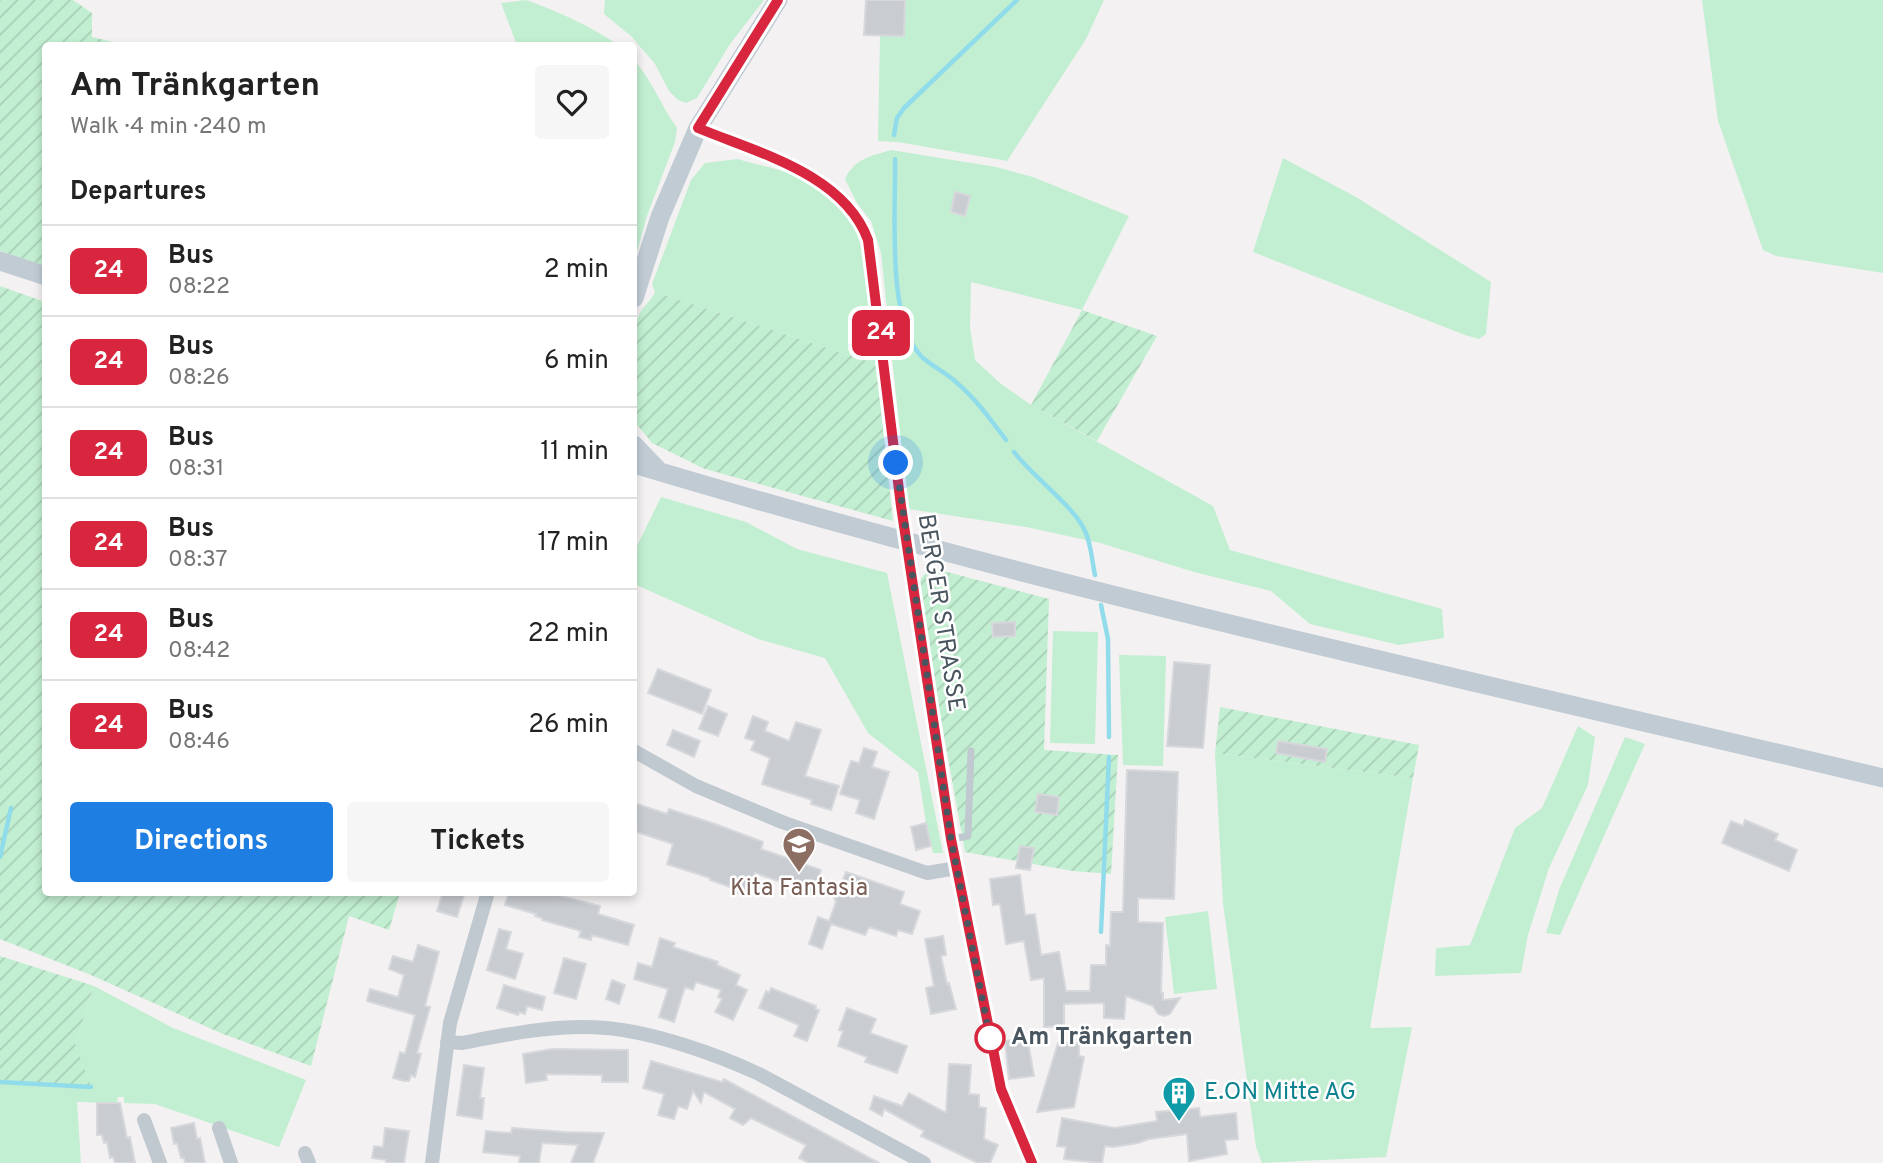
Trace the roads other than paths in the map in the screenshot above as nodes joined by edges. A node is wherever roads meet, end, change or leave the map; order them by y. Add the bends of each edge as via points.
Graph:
1 (778, 0) edge
2 (698, 128) junction
3 (0, 261) edge
4 (42, 275) edge
5 (637, 289) edge
6 (637, 447) edge
7 (637, 465) edge
8 (660, 472) junction
9 (971, 751) dead end
10 (637, 753) edge
11 (1883, 778) edge
12 (951, 839) junction
13 (957, 868) junction
14 (487, 896) edge
15 (447, 1042) junction
16 (144, 1120) dead end
17 (219, 1128) dead end
18 (160, 1163) edge
19 (231, 1163) edge
20 (432, 1163) edge
21 (924, 1163) edge
22 (1032, 1163) edge

1 - 2 main road
2 - 5 main road via 660,217
2 - 12 street, BERGER STRASSE via 824,184 850,207 868,240 901,506
3 - 4 main road
6 - 8 main road
7 - 8 main road
8 - 11 main road via 939,549 1358,654
9 - 12 lane via 968,836
10 - 13 street via 696,786 782,822 927,873
12 - 13 street, BERGER STRASSE
13 - 22 street, BERGER STRASSE via 1001,1089
14 - 15 street
15 - 20 street
15 - 21 street via 563,1028 647,1035 760,1074
16 - 18 street
17 - 19 street

